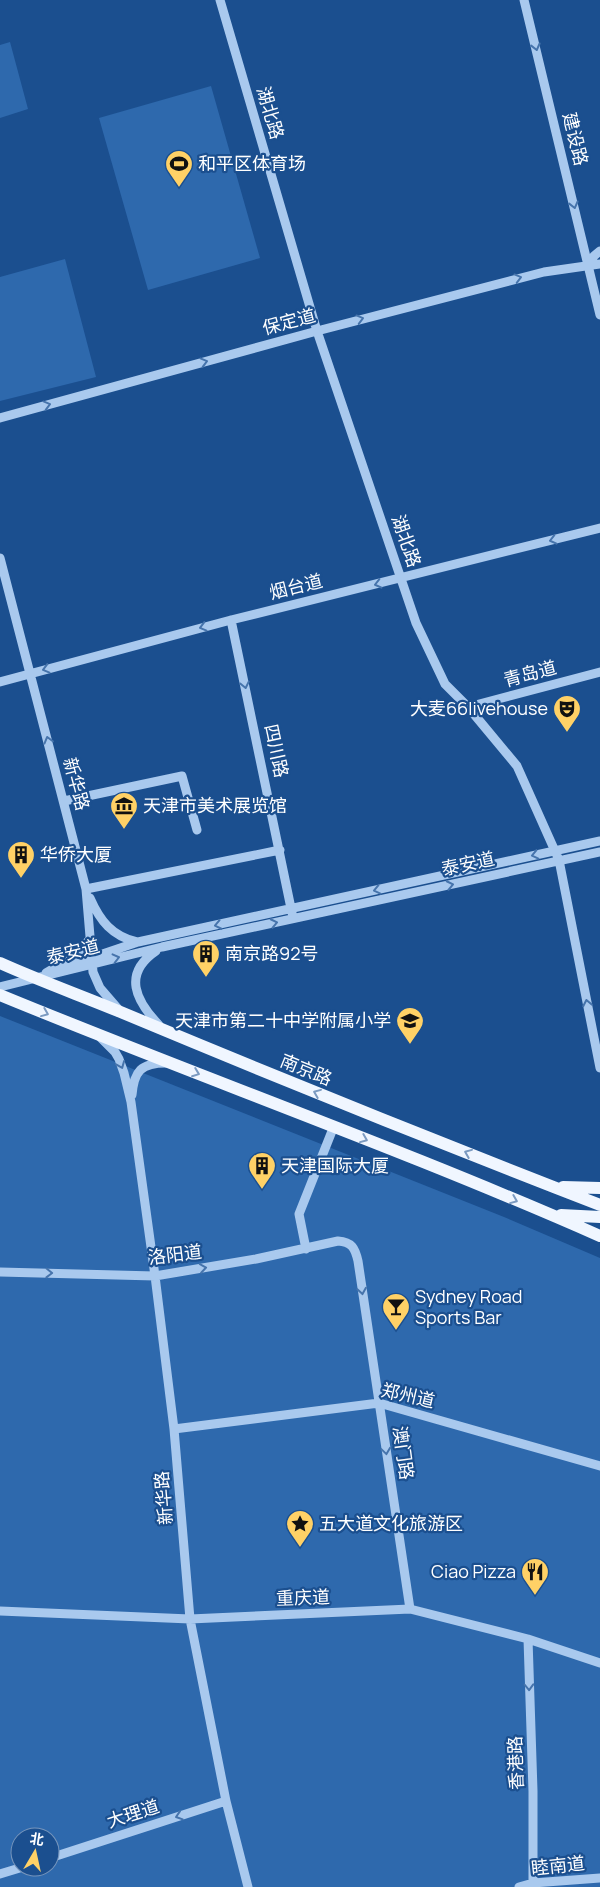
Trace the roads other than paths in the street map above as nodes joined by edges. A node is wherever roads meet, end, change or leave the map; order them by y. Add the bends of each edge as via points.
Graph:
1 (220, 0) edge
2 (524, 0) edge
3 (600, 250) edge
4 (600, 264) edge
5 (589, 266) junction
6 (600, 315) edge
7 (317, 331) junction
8 (0, 418) edge
9 (600, 528) edge
10 (0, 558) edge
11 (401, 578) junction
12 (231, 620) junction
13 (600, 672) edge
14 (29, 674) junction
15 (0, 682) edge
16 (468, 707) junction
17 (64, 801) junction
18 (197, 830) dead end
19 (600, 841) edge
20 (280, 850) junction
21 (555, 850) junction
22 (600, 852) edge
23 (559, 860) junction
24 (86, 889) junction
25 (291, 909) junction
26 (293, 919) junction
27 (89, 940) junction
28 (138, 942) junction
29 (162, 947) junction
30 (91, 961) junction
31 (0, 963) edge
32 (35, 979) junction
33 (0, 987) edge
34 (0, 995) edge
35 (122, 1012) junction
36 (596, 1024) edge
37 (164, 1031) junction
38 (97, 1034) junction
39 (167, 1062) junction
40 (600, 1068) edge
41 (131, 1102) junction
42 (334, 1126) junction
43 (546, 1184) junction
44 (600, 1190) edge
45 (580, 1198) junction
46 (600, 1205) edge
47 (600, 1217) edge
48 (571, 1220) junction
49 (600, 1236) edge
50 (351, 1244) joint
51 (306, 1248) junction
52 (0, 1272) edge
53 (155, 1276) junction
54 (379, 1403) junction
55 (174, 1429) junction
56 (600, 1466) edge
57 (410, 1609) junction
58 (0, 1611) edge
59 (190, 1619) junction
60 (528, 1638) junction
61 (600, 1663) edge
62 (226, 1801) junction
63 (60, 1855) edge
64 (600, 1878) edge
65 (533, 1885) edge
66 (248, 1887) edge
67 (519, 1887) edge

1 - 7 street, 湖北路
2 -> 5 street, 建设路
3 - 5 street
4 - 5 street, 保定道
5 - 6 street, 建设路
7 -> 5 street, 保定道 via 544,272
8 -> 7 street, 保定道
7 - 11 street, 湖北路
9 -> 11 street, 烟台道
10 - 14 street, 新华路
11 -> 12 street, 烟台道
11 - 16 street, 湖北路 via 416,623 445,684
12 -> 14 street, 烟台道
12 -> 20 street, 四川路
13 - 16 street, 青岛道
14 - 15 street, 烟台道
17 -> 14 street, 新华路
16 - 21 street, 湖北路 via 517,766
17 - 18 street via 182,776
17 - 24 street, 新华路
19 - 21 street, 泰安道
20 - 24 street
20 - 25 street, 四川路
21 - 23 street, 湖北路
21 -> 25 street, 泰安道
22 - 23 street, 泰安道
26 -> 23 street, 泰安道
36 -> 23 street, 湖北路
24 - 27 street, 新华路
24 - 28 street via 108,928 125,939
25 - 26 street, 四川路
25 -> 28 street, 泰安道
29 -> 26 street, 泰安道
27 - 30 street, 新华路
27 - 32 street via 80,953
28 - 30 street, 泰安道
30 -> 29 street, 泰安道
29 - 37 street via 140,964 135,981 143,1006
30 - 32 street, 泰安道
30 - 35 street, 新华路 via 100,988
31 - 32 main road, 南京路
32 - 33 street, 泰安道
32 - 35 main road, 南京路
34 -> 38 main road
35 - 37 main road, 南京路
36 - 40 street, 湖北路
43 -> 37 main road, 南京路
38 - 39 main road
38 -> 41 street, 新华路 via 119,1059
39 - 41 street, 新华路 via 139,1070
39 -> 42 main road
41 - 53 street, 新华路
42 -> 48 main road via 541,1211
42 - 51 street via 299,1214
43 - 44 main road
43 - 45 main road, 南京路
44 - 45 main road
45 - 46 main road, 南京路
45 - 48 main road
47 - 48 main road
48 - 49 main road
50 - 51 street, 洛阳道 via 338,1241
50 -> 54 street, 澳门路 via 358,1261
53 -> 51 street, 洛阳道
52 -> 53 street, 洛阳道
53 - 55 street, 新华路
54 - 55 street, 郑州道
54 - 56 street, 郑州道
54 -> 57 street, 澳门路
55 - 59 street, 新华路
57 - 59 street, 重庆道
57 - 60 street, 重庆道
58 - 59 street, 重庆道
59 - 62 street, 新华路
60 - 61 street, 重庆道
60 -> 65 street, 香港路
62 -> 63 street, 大理道
62 - 66 street, 新华路
64 - 65 street, 睦南道
65 - 67 street, 睦南道

